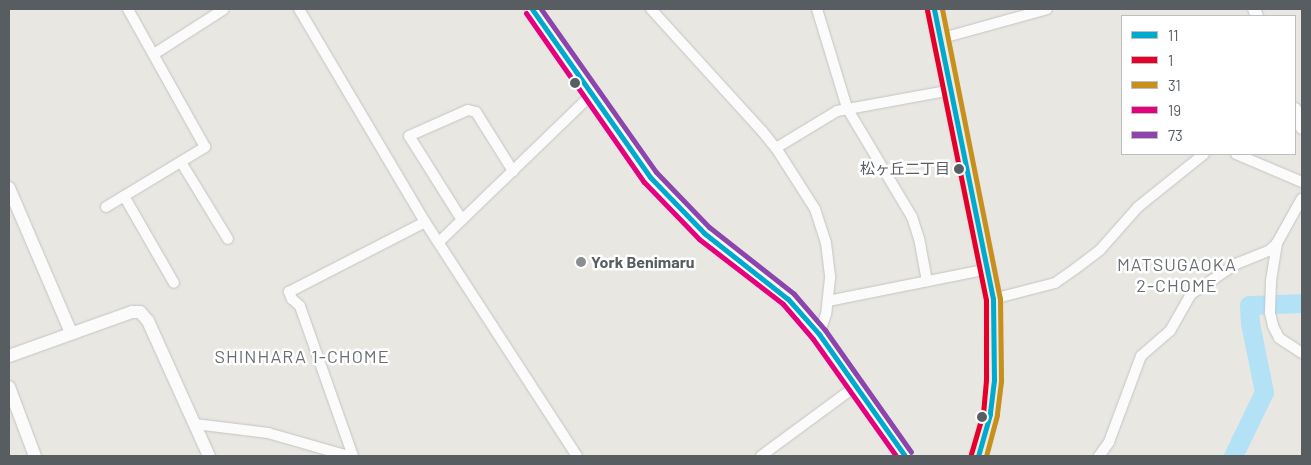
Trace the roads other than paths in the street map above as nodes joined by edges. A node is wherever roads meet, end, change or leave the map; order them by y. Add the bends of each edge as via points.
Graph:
1 (128, 9) edge
2 (224, 9) edge
3 (299, 9) edge
4 (532, 9) edge
5 (651, 9) edge
6 (817, 9) edge
7 (934, 9) edge
8 (1047, 9) edge
9 (940, 39) junction
10 (154, 54) junction
11 (951, 90) junction
12 (591, 96) junction
13 (847, 108) junction
14 (1296, 112) edge
15 (1302, 128) edge
16 (776, 148) junction
17 (1203, 155) edge
18 (1238, 155) edge
19 (181, 162) junction
20 (513, 171) junction
21 (1302, 182) edge
22 (9, 188) edge
23 (124, 196) junction
24 (1302, 198) edge
25 (106, 207) dead end
26 (462, 220) junction
27 (425, 222) junction
28 (228, 239) dead end
29 (439, 242) junction
30 (1277, 243) junction
31 (988, 270) junction
32 (927, 281) junction
33 (174, 283) dead end
34 (993, 299) junction
35 (828, 302) junction
36 (71, 333) junction
37 (819, 334) junction
38 (1302, 353) edge
39 (9, 356) edge
40 (856, 386) junction
41 (9, 387) edge
42 (195, 424) junction
43 (34, 456) edge
44 (209, 456) edge
45 (348, 456) edge
46 (353, 456) edge
47 (577, 456) edge
48 (761, 456) edge
49 (905, 456) edge
50 (978, 456) edge
51 (1099, 456) edge

1 - 10 street
2 - 10 street
3 - 27 street
4 - 12 main road
5 - 16 street
6 - 13 street
7 - 9 highway
8 - 9 street
9 - 11 highway
10 - 19 street via 206,147
11 - 13 street
11 - 31 highway
12 - 20 street
12 - 37 main road via 634,158 668,199 704,233 788,299
13 - 16 street
13 - 32 street via 912,217
14 - 15 street
16 - 35 street via 812,203 822,226 830,269
17 - 34 street via 1138,206 1100,250 1055,283
18 - 21 street
19 - 23 street
19 - 28 street
20 - 26 street
20 - 26 street via 476,112 468,110 409,136
22 - 36 street
23 - 25 street
23 - 33 street
24 - 30 street
26 - 29 street
27 - 29 street
27 - 46 street via 289,292 300,306
29 - 47 street
30 - 38 street via 1270,313 1279,338
30 - 51 street via 1270,250 1236,264 1191,294 1170,331 1141,356 1109,442
31 - 32 street
31 - 34 highway
32 - 35 street
34 - 50 highway via 994,380 988,423
35 - 37 street
36 - 39 street
36 - 42 street via 132,312 144,315
37 - 40 main road
40 - 48 street
40 - 49 main road
41 - 43 street
42 - 44 street
42 - 45 street via 268,433

